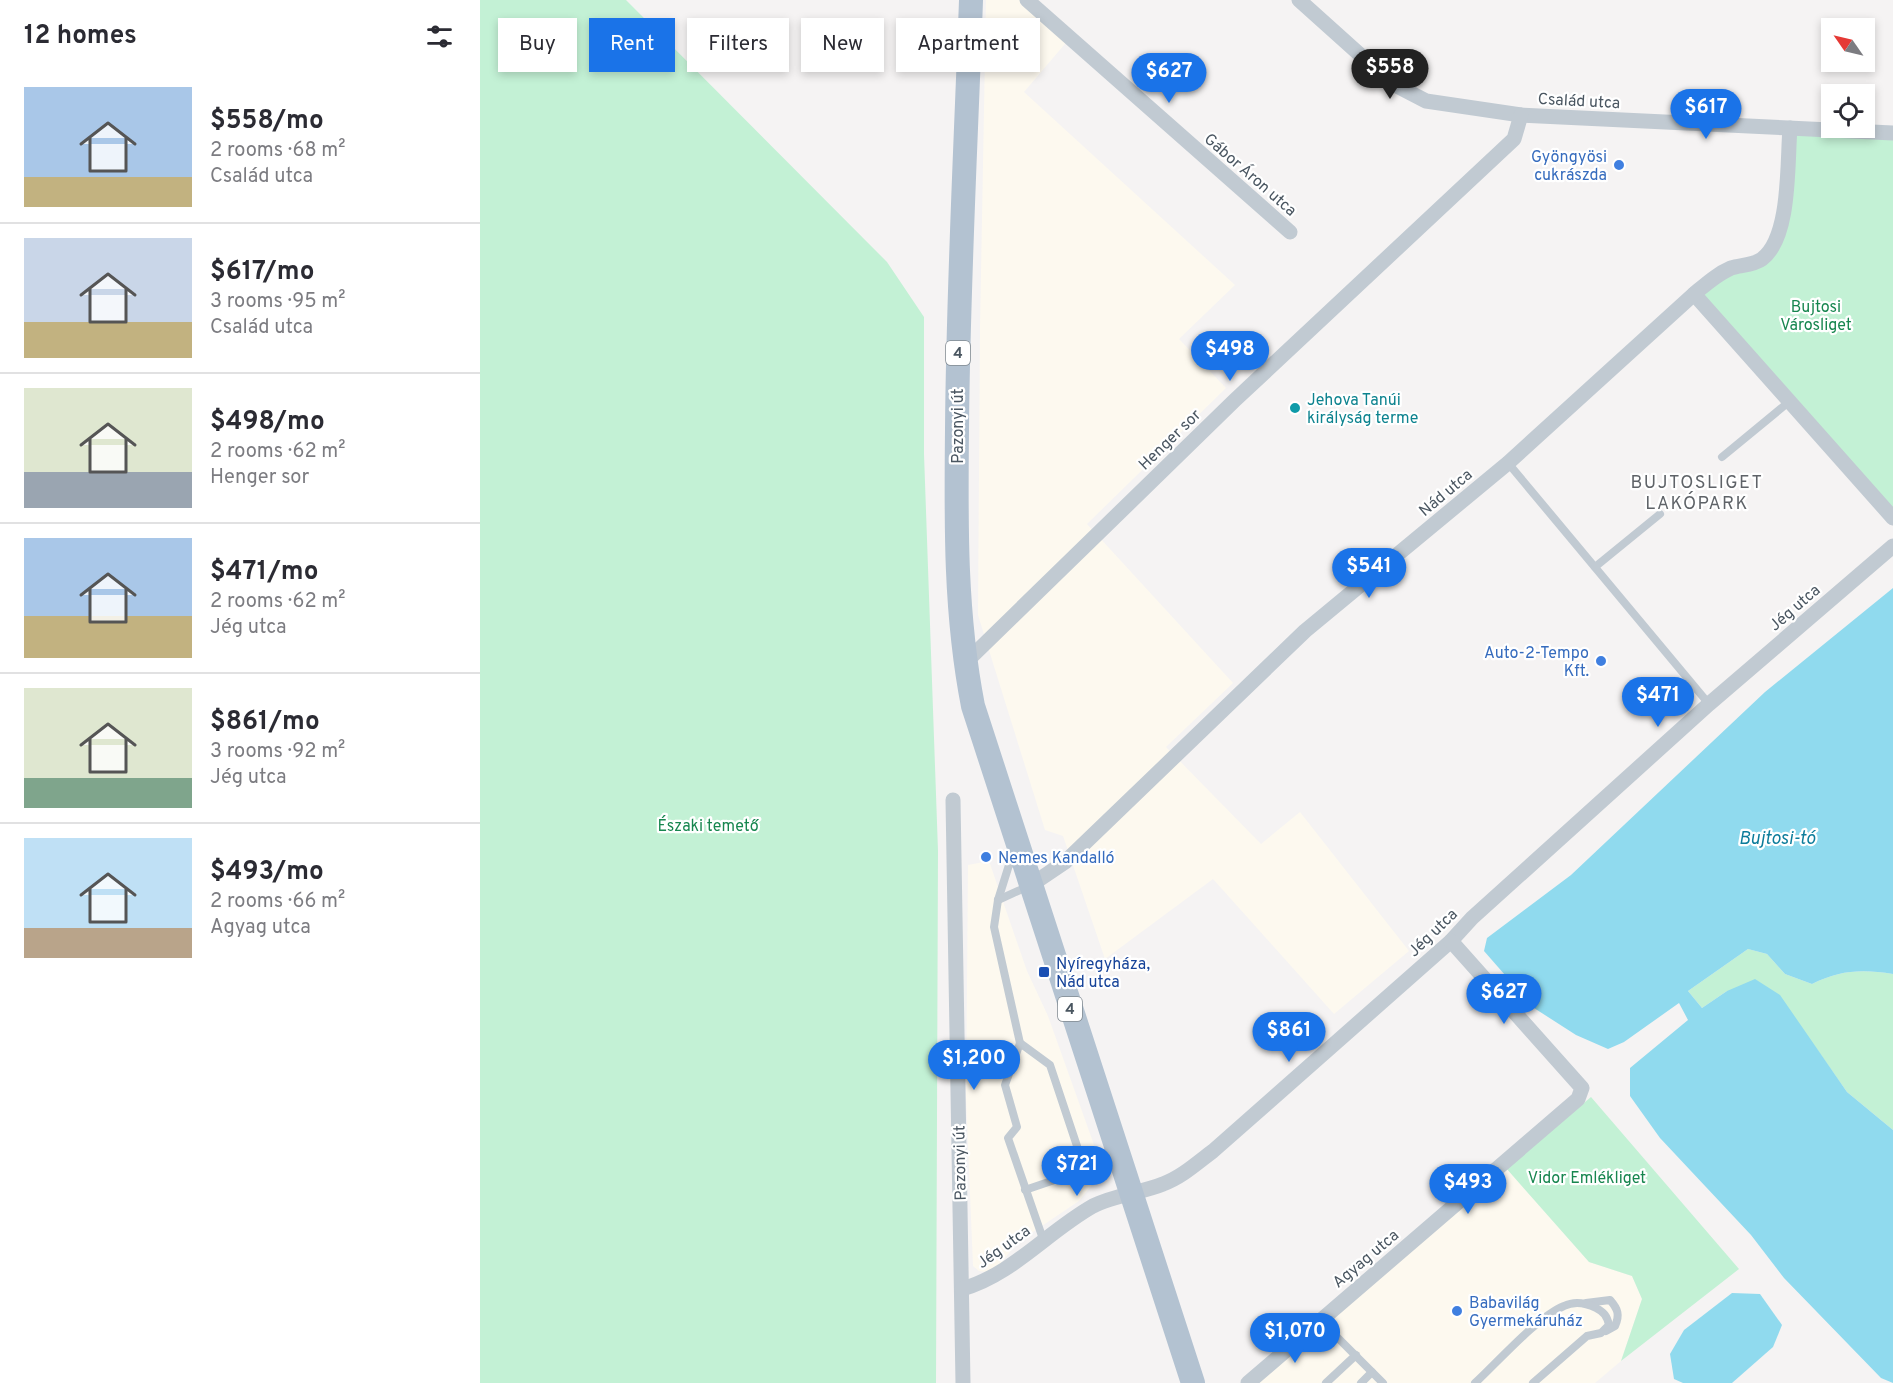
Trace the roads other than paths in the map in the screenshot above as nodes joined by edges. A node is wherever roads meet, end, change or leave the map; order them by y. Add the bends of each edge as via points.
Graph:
1 (971, 0) edge
2 (1027, 0) edge
3 (1299, 0) edge
4 (1521, 115) junction
5 (1790, 128) junction
6 (1893, 134) edge
7 (1290, 232) dead end
8 (1694, 294) junction
9 (1790, 401) junction
10 (1722, 457) dead end
11 (1508, 463) junction
12 (1660, 514) dead end
13 (1893, 518) edge
14 (1893, 546) edge
15 (1595, 567) junction
16 (964, 663) junction
17 (1709, 704) junction
18 (953, 800) dead end
19 (1020, 852) junction
20 (1031, 885) junction
21 (998, 900) junction
22 (1451, 940) junction
23 (1020, 1043) junction
24 (1024, 1190) junction
25 (1130, 1194) junction
26 (1043, 1239) junction
27 (962, 1289) junction
28 (1586, 1303) junction
29 (1320, 1320) junction
30 (1601, 1334) junction
31 (1356, 1355) junction
32 (1372, 1372) junction
33 (963, 1383) edge
34 (1193, 1383) edge
35 (1248, 1383) edge
36 (1326, 1383) edge
37 (1361, 1383) edge
38 (1383, 1383) edge
39 (1475, 1383) edge
40 (1533, 1383) edge

1 - 16 main road, Pazonyi út / 4 via 957,364 956,567
2 - 7 street, Gábor Áron utca
3 - 4 street, Család utca via 1377,70 1426,101
4 - 5 street, Család utca
4 - 16 street, Henger sor via 1514,139 1243,392
5 - 6 street, Család utca
5 - 8 street, Nád utca via 1784,209 1774,247 1760,261 1732,268
8 - 9 street
8 - 11 street, Nád utca
9 - 10 lane
9 - 13 street
11 - 15 lane
11 - 20 street, Nád utca via 1305,631 1065,862
12 - 15 lane
14 - 17 street, Jég utca
15 - 17 lane
16 - 19 main road, Pazonyi út / 4 via 973,706
17 - 22 street, Jég utca
18 - 27 street, Pazonyi út
19 - 20 main road, 4
19 - 21 lane via 1009,865
20 - 21 lane
20 - 25 main road, 4
21 - 23 lane via 994,927
22 - 25 street, Jég utca via 1213,1151 1183,1174
22 - 29 street, Agyag utca via 1582,1088 1578,1100
23 - 24 lane via 1005,1085 1017,1127 1008,1138
23 - 24 lane via 1050,1065 1081,1158 1080,1168 1072,1174
24 - 26 lane
25 - 26 street, Jég utca via 1095,1205
25 - 34 main road, 4
26 - 27 street, Jég utca via 1004,1272
27 - 33 street, Pazonyi út
28 - 30 lane via 1608,1317 1610,1325
28 - 30 lane via 1610,1300 1616,1307 1616,1326
28 - 39 lane via 1566,1304 1551,1313
29 - 31 lane
29 - 35 street, Agyag utca
30 - 40 lane via 1587,1336
31 - 32 lane
31 - 36 lane
32 - 37 lane
32 - 38 lane

